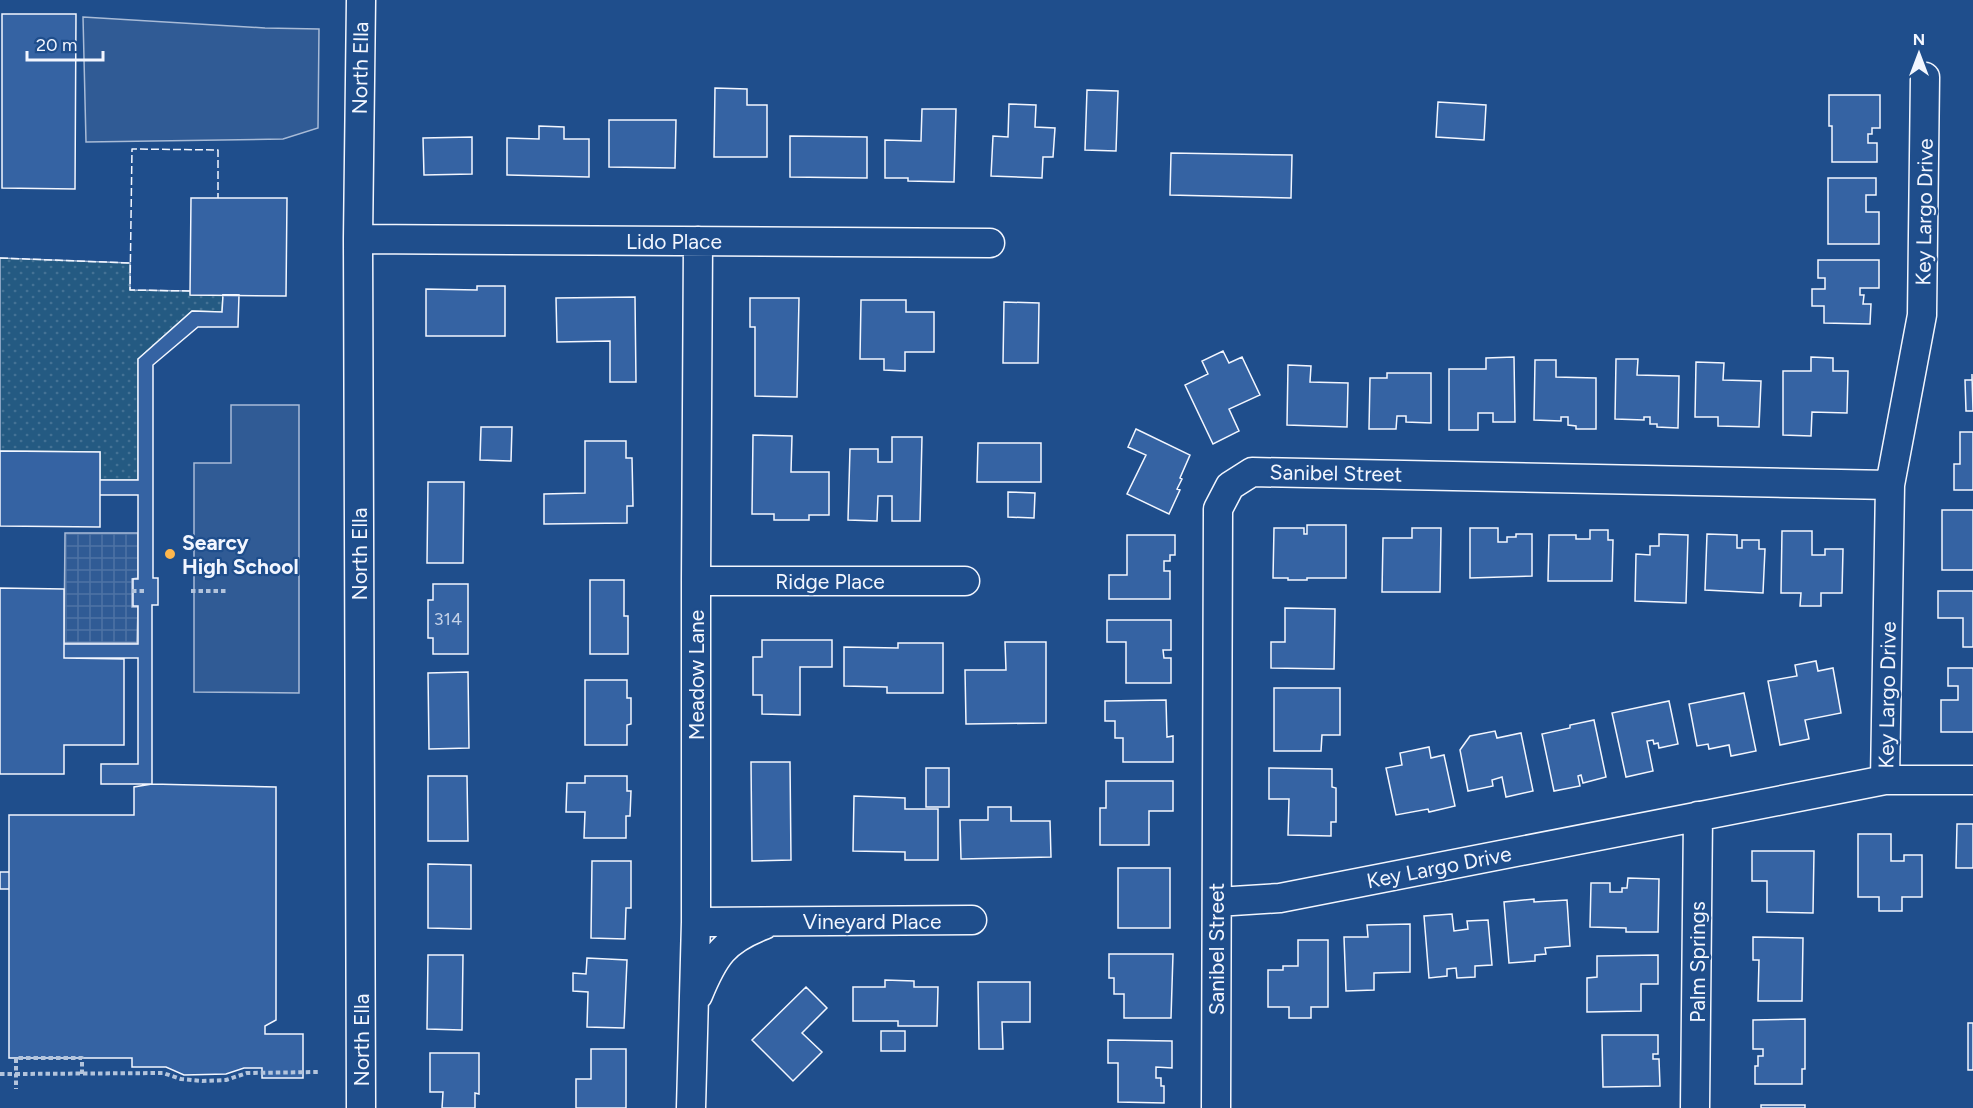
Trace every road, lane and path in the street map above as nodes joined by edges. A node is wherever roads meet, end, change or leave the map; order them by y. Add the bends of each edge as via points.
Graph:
1 (361, 0) edge
2 (1925, 77) dead end
3 (358, 239) junction
4 (698, 241) junction
5 (990, 243) dead end
6 (1890, 484) junction
7 (965, 580) dead end
8 (696, 581) junction
9 (132, 591) dead end
10 (145, 591) dead end
11 (190, 591) dead end
12 (227, 591) dead end
13 (1885, 780) junction
14 (1973, 780) edge
15 (1698, 816) junction
16 (1217, 902) junction
17 (972, 920) dead end
18 (696, 922) junction
19 (772, 922) junction
20 (694, 1005) junction
21 (319, 1072) dead end
22 (0, 1074) edge
23 (16, 1074) junction
24 (82, 1074) junction
25 (16, 1089) dead end
26 (361, 1108) edge
27 (691, 1108) edge
28 (1216, 1108) edge
29 (1695, 1108) edge

1 - 3 street, North Ella
2 - 6 street, Key Largo Drive via 1922,315
3 - 4 street, Lido Place
3 - 26 street, North Ella
4 - 5 street, Lido Place
4 - 8 street, Meadow Lane
6 - 13 street, Key Largo Drive
6 - 16 street, Sanibel Street via 1252,472 1230,486 1218,509
7 - 8 street, Ridge Place
8 - 18 street, Meadow Lane
9 - 10 path
11 - 12 path
13 - 14 street
13 - 15 street, Key Largo Drive
15 - 16 street, Key Largo Drive via 1280,898
15 - 29 street, Palm Springs
16 - 28 street, Sanibel Street
17 - 19 street, Vineyard Place
18 - 19 street, Vineyard Place
18 - 20 street, Meadow Lane
19 - 20 street, Vineyard Place via 742,933 723,949 707,973
20 - 27 street, Meadow Lane
21 - 24 path via 247,1073 226,1080 202,1081 163,1073
22 - 23 path
23 - 24 path
23 - 24 path via 16,1058 82,1058
23 - 25 path

